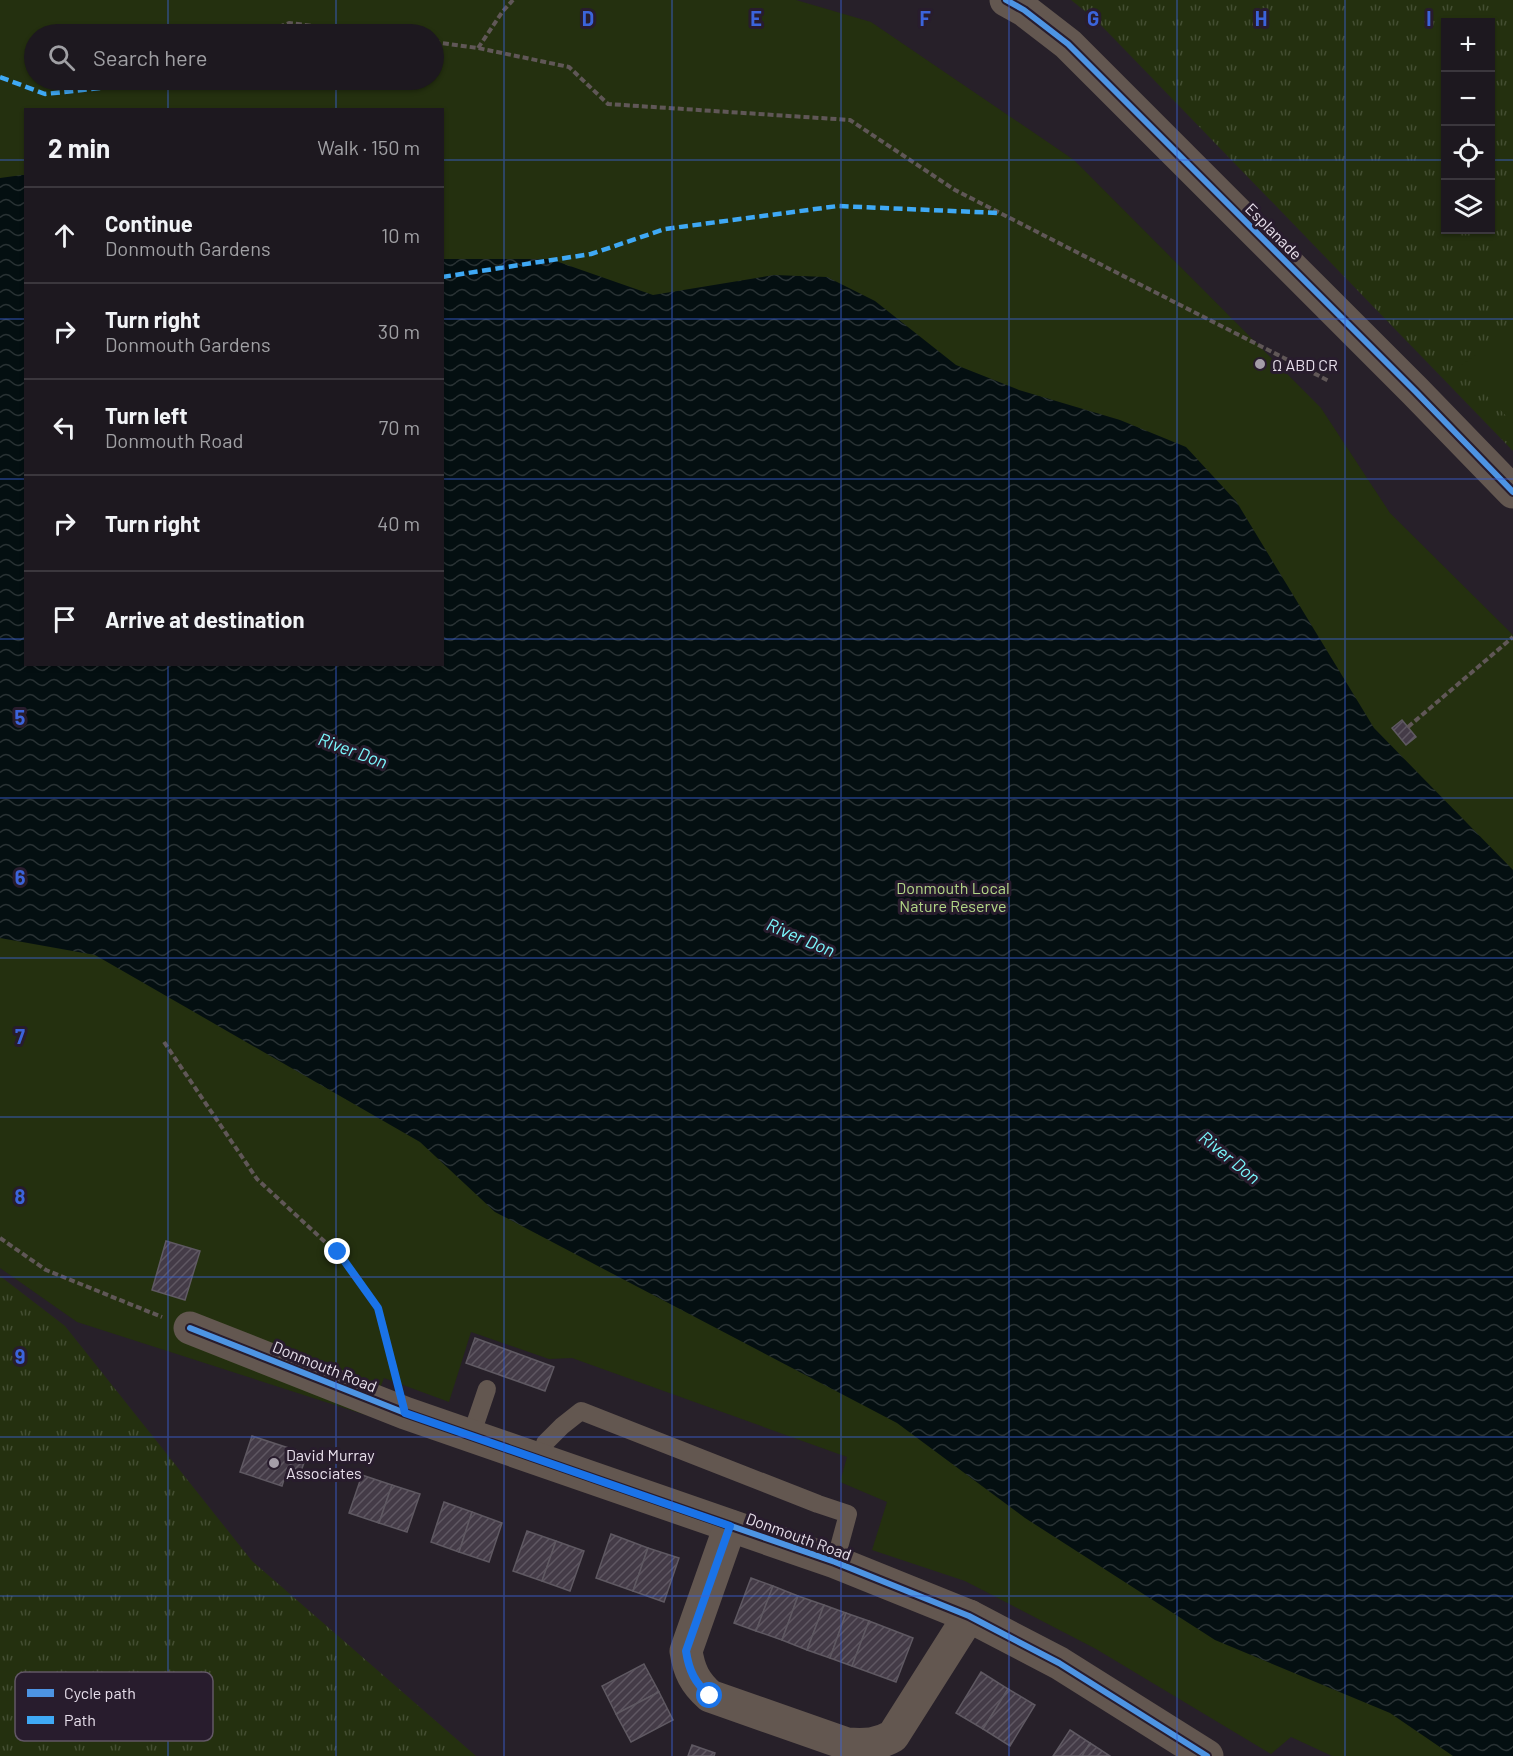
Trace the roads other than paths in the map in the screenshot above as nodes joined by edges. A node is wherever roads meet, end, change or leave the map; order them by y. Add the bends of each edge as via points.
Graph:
1 (1006, 0) edge
2 (1513, 492) edge
3 (190, 1328) road end
4 (487, 1389) dead end
5 (471, 1436) junction
6 (543, 1461) junction
7 (730, 1526) junction
8 (835, 1562) junction
9 (969, 1616) junction
10 (1207, 1756) edge

1 - 2 street, Esplanade via 1068,44
3 - 5 street, Donmouth Road
4 - 5 lane
5 - 6 street, Donmouth Road
6 - 7 street, Donmouth Road
6 - 8 lane via 545,1443 581,1411 848,1514
7 - 8 street, Donmouth Road
7 - 9 street via 686,1651 694,1680 710,1696 847,1744 882,1743 893,1736
8 - 9 street, Donmouth Road
9 - 10 street, Donmouth Road via 1059,1663

